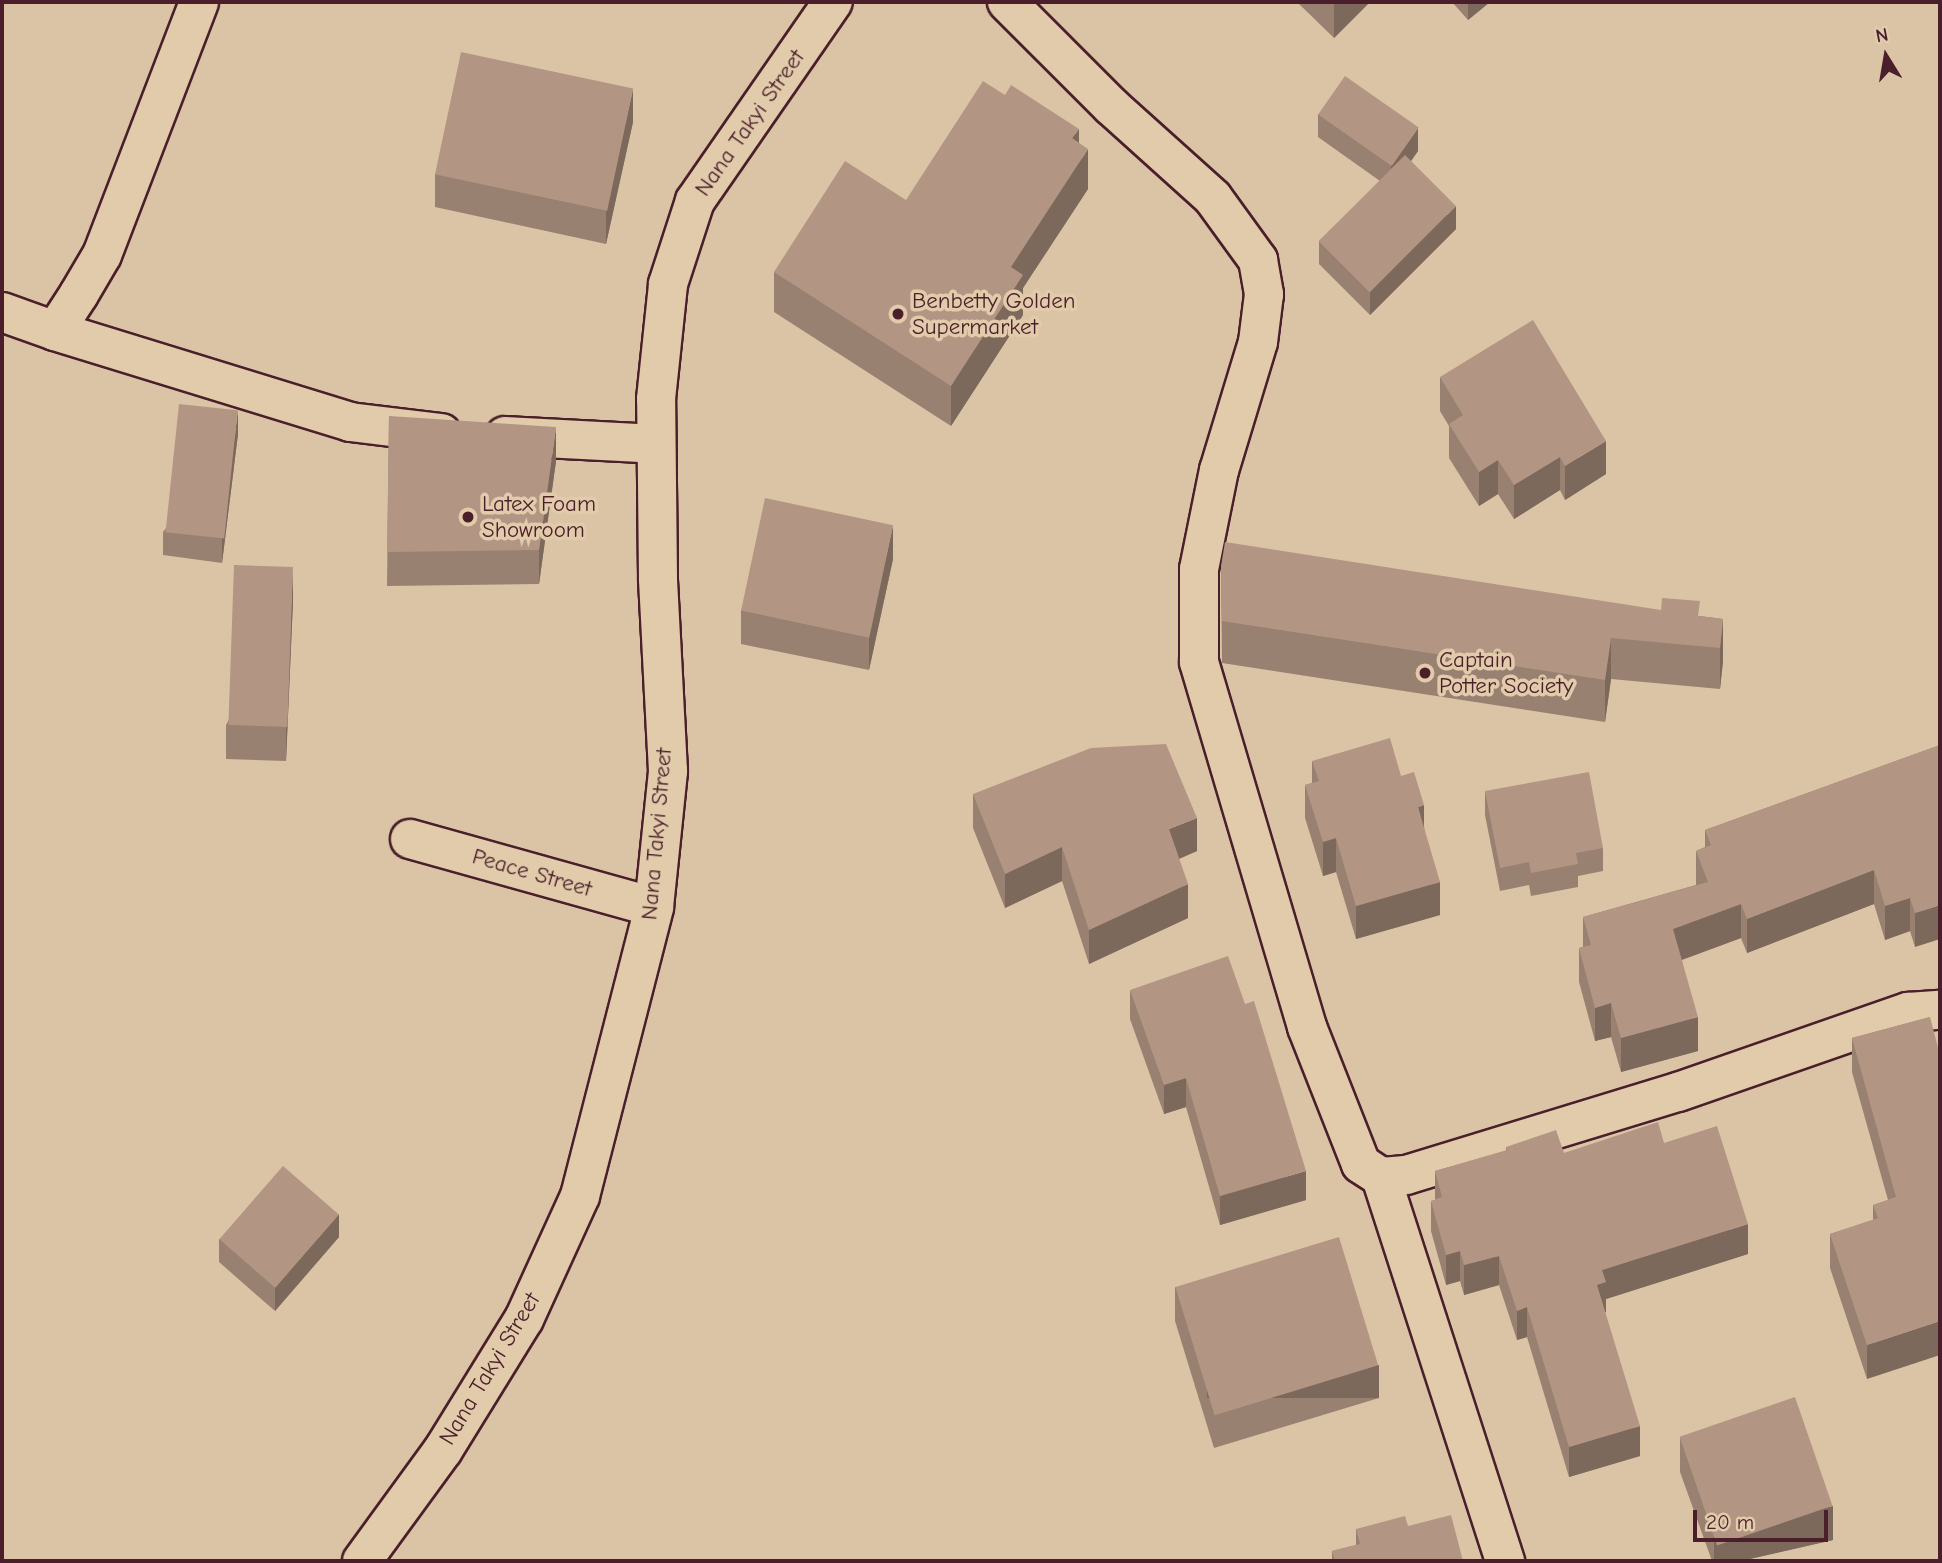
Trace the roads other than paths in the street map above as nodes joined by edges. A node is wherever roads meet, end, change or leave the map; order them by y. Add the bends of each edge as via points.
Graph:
1 (199, 2) edge
2 (833, 2) edge
3 (1007, 2) edge
4 (2, 312) edge
5 (55, 331) junction
6 (656, 444) junction
7 (410, 839) dead end
8 (654, 907) junction
9 (1940, 1010) edge
10 (1381, 1177) junction
11 (362, 1561) edge
12 (1505, 1561) edge

1 - 5 street via 102,255
2 - 6 street, Nana Takyi Street via 695,201 668,284
3 - 10 street via 1111,106 1213,198 1258,260 1264,293 1258,342 1219,470 1199,569 1199,662 1307,1027 1361,1164
4 - 5 street
5 - 6 street via 349,422 408,431
6 - 8 street, Nana Takyi Street via 668,771
7 - 8 street, Peace Street
8 - 11 street, Nana Takyi Street via 580,1196 524,1320 443,1450
9 - 10 street via 1909,1012 1678,1092 1406,1175
10 - 12 street

